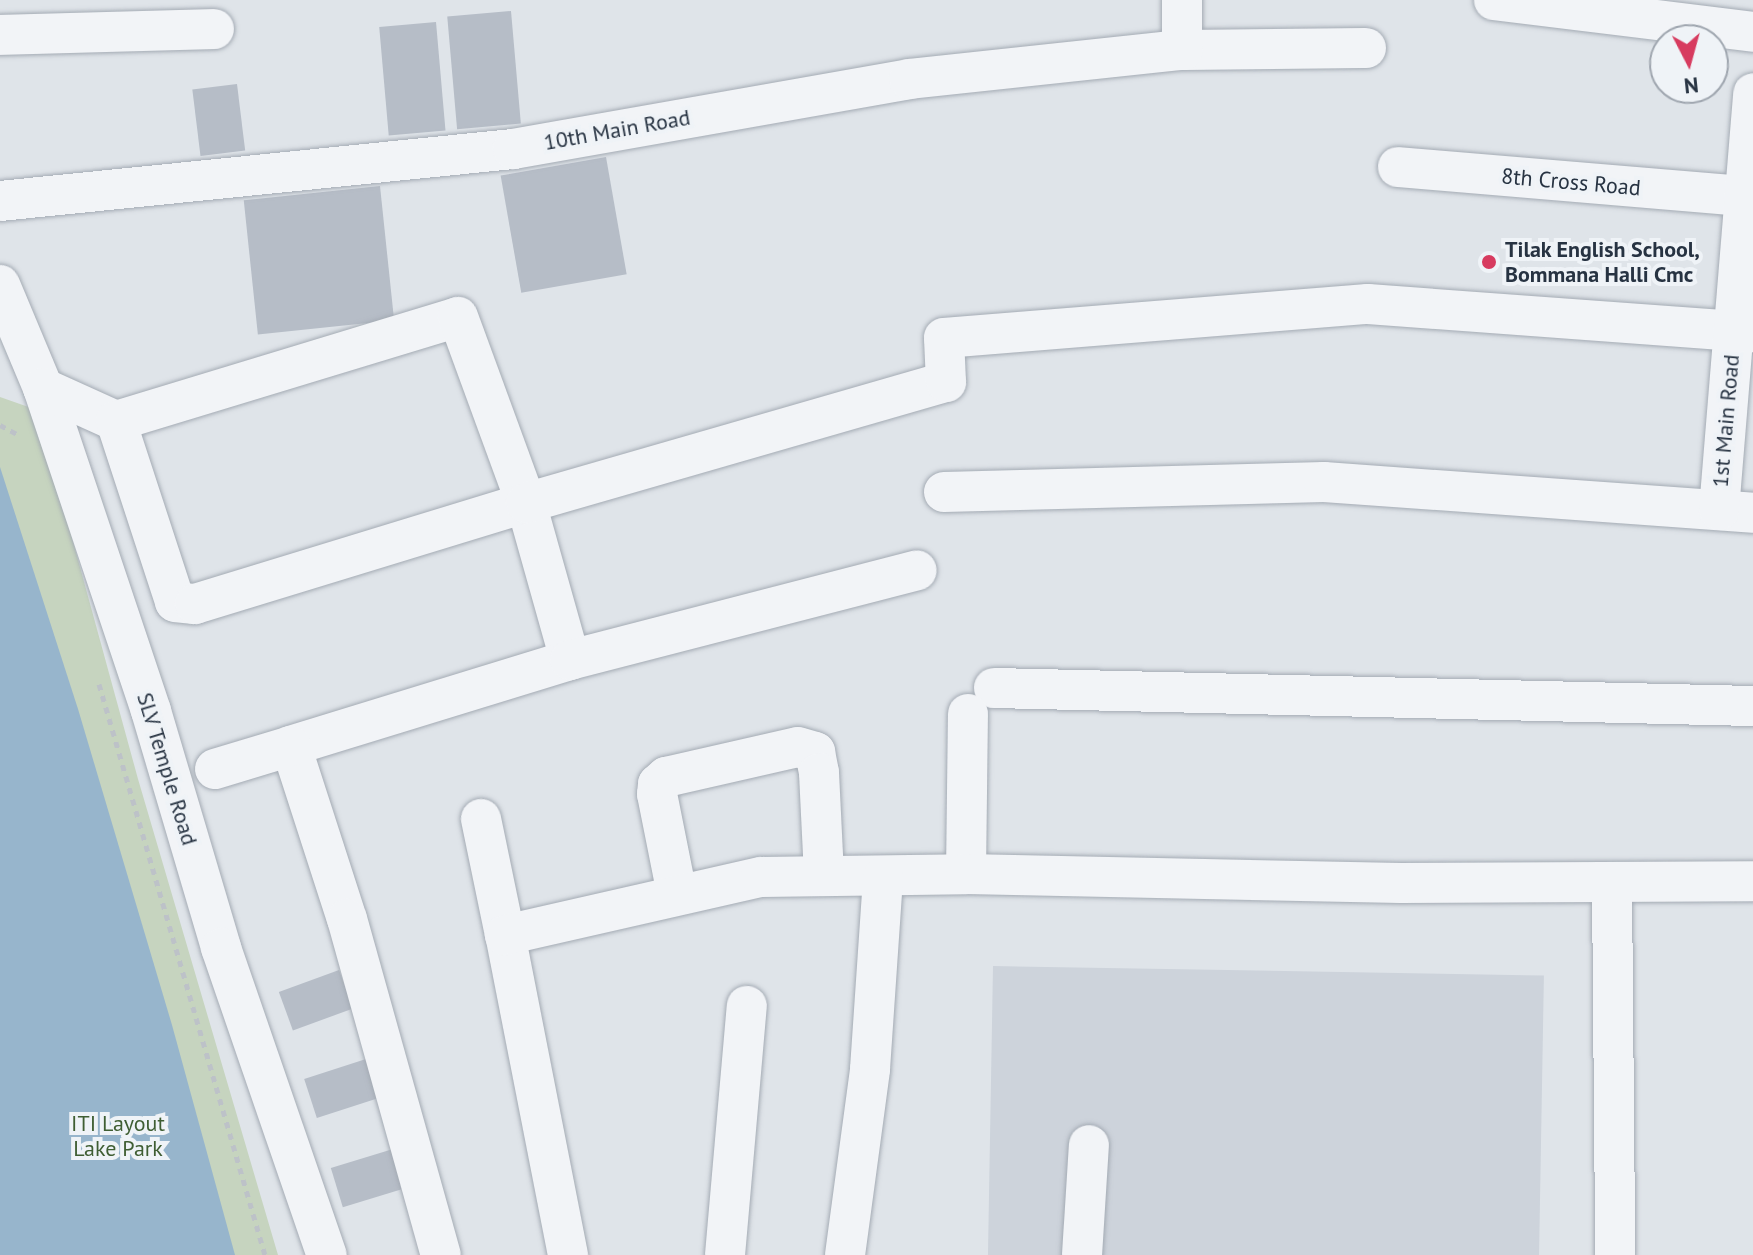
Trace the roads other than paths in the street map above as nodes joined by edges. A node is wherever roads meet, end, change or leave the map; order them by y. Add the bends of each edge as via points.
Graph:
1 (1182, 0) edge
2 (1494, 0) edge
3 (214, 29) dead end
4 (1753, 32) edge
5 (0, 35) edge
6 (1366, 48) dead end
7 (1182, 50) junction
8 (1753, 93) edge
9 (1398, 167) dead end
10 (1749, 197) edge
11 (0, 201) edge
12 (0, 285) edge
13 (1743, 332) edge
14 (43, 388) junction
15 (116, 421) junction
16 (944, 492) dead end
17 (526, 503) junction
18 (1736, 511) edge
19 (917, 570) dead end
20 (570, 660) junction
21 (1753, 706) edge
22 (291, 746) junction
23 (215, 769) dead end
24 (481, 819) dead end
25 (966, 874) junction
26 (824, 875) junction
27 (883, 877) junction
28 (1753, 881) edge
29 (1612, 884) junction
30 (677, 894) junction
31 (505, 935) junction
32 (747, 1006) dead end
33 (1089, 1145) dead end
34 (327, 1255) edge
35 (441, 1255) edge
36 (568, 1255) edge
37 (725, 1255) edge
38 (845, 1255) edge
39 (1082, 1255) edge
40 (1615, 1255) edge

1 - 7 street
2 - 4 street
3 - 5 street
6 - 7 street, 10th Main Road
7 - 11 street, 10th Main Road via 909,79 513,149
8 - 10 street, 1st Main Road
9 - 10 street, 8th Cross Road
10 - 13 street, 1st Main Road
12 - 14 street, SLV Temple Road
13 - 17 street via 1368,304 944,338 946,382
13 - 18 street, 1st Main Road
14 - 15 street
14 - 34 street, SLV Temple Road via 151,711 221,948
15 - 17 street via 458,317
15 - 17 street via 175,602 195,604
16 - 18 street via 1324,482
17 - 20 street
19 - 20 street
20 - 22 street
21 - 25 street via 981,701
22 - 23 street
22 - 35 street via 347,919
24 - 31 street
25 - 27 street
25 - 29 street
26 - 27 street
26 - 30 street via 761,877
26 - 30 street via 815,752 798,747 666,777 658,784
27 - 38 street via 870,1069
28 - 29 street
29 - 40 street
30 - 31 street
31 - 36 street
32 - 37 street
33 - 39 street

